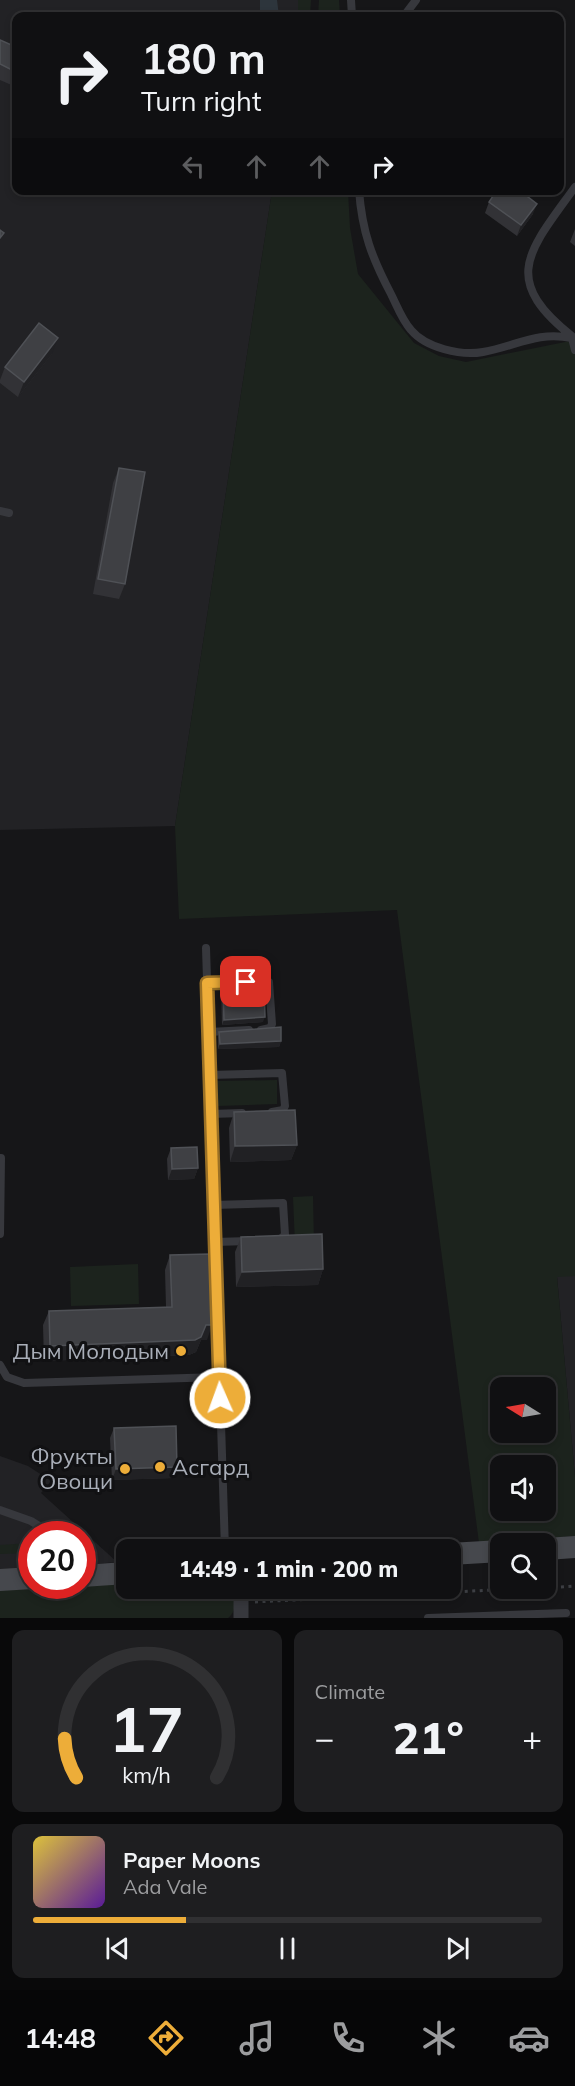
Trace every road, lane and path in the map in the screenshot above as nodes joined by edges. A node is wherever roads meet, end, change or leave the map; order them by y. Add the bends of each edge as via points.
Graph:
1 (575, 188) edge
2 (359, 195) edge
3 (574, 337) edge
4 (575, 350) edge
5 (206, 948) dead end
6 (207, 983) junction
7 (208, 1032) junction
8 (210, 1074) junction
9 (211, 1114) junction
10 (1, 1158) edge
11 (214, 1204) junction
12 (0, 1234) edge
13 (259, 1241) edge
14 (270, 1241) edge
15 (215, 1242) junction
16 (0, 1365) edge
17 (219, 1377) junction
18 (0, 1510) edge
19 (31, 1521) edge
20 (225, 1539) edge
21 (575, 1547) edge
22 (556, 1548) edge
23 (490, 1552) edge
24 (461, 1553) edge
25 (116, 1574) edge
26 (96, 1575) edge
27 (18, 1579) edge
28 (0, 1580) edge
29 (575, 1586) edge
30 (556, 1587) edge
31 (490, 1590) edge
32 (241, 1603) edge
33 (566, 1613) dead end
34 (428, 1618) edge

1 - 3 lane via 532,254 527,271 528,286 535,300
2 - 3 lane via 370,253 412,331 432,344 460,352 483,352 535,336
3 - 4 lane
5 - 6 lane
6 - 7 lane
6 - 7 lane via 266,981 270,986 270,1028
7 - 8 lane
8 - 9 lane
8 - 9 lane via 278,1072 284,1077 285,1106 280,1112
9 - 11 lane
10 - 12 lane
11 - 14 lane via 283,1203 284,1239
11 - 15 lane
13 - 15 lane
15 - 17 lane
16 - 17 lane via 7,1377 24,1383
17 - 20 lane
18 - 19 lane
21 - 22 main road
23 - 24 main road
25 - 26 main road
27 - 28 main road
29 - 30 path
31 - 32 path
33 - 34 lane

